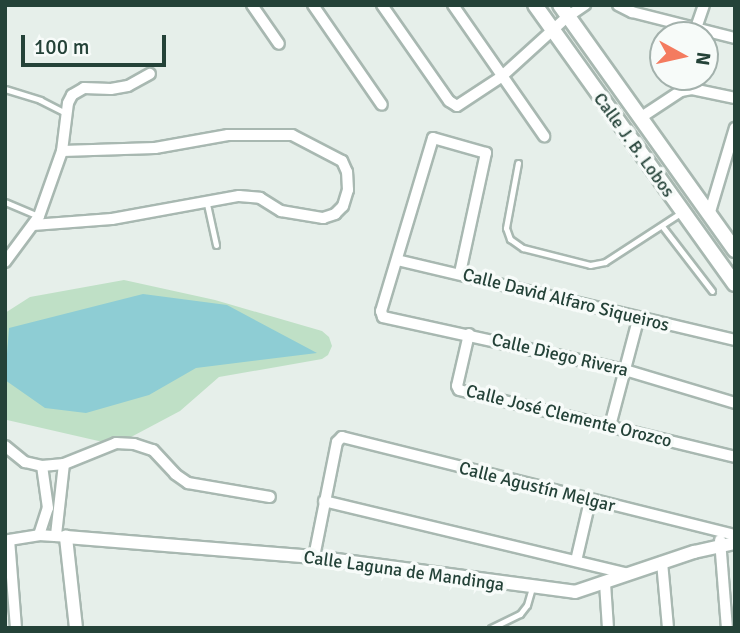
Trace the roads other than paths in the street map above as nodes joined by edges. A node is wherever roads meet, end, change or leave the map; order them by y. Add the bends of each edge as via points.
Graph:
1 (252, 5) edge
2 (313, 5) edge
3 (382, 5) edge
4 (453, 5) edge
5 (535, 5) edge
6 (584, 5) edge
7 (618, 5) edge
8 (564, 11) edge
9 (668, 21) edge
10 (553, 32) junction
11 (279, 44) dead end
12 (150, 74) dead end
13 (501, 77) junction
14 (5, 89) edge
15 (735, 98) edge
16 (382, 105) dead end
17 (68, 114) junction
18 (640, 118) junction
19 (735, 128) edge
20 (544, 136) dead end
21 (62, 151) junction
22 (518, 163) dead end
23 (5, 202) edge
24 (207, 204) junction
25 (682, 212) junction
26 (709, 215) junction
27 (36, 221) junction
28 (662, 226) junction
29 (732, 243) edge
30 (216, 245) dead end
31 (397, 260) junction
32 (5, 262) edge
33 (460, 273) junction
34 (735, 284) edge
35 (712, 291) dead end
36 (638, 320) junction
37 (469, 334) junction
38 (735, 340) edge
39 (625, 370) junction
40 (735, 402) edge
41 (610, 426) junction
42 (5, 446) edge
43 (735, 457) edge
44 (64, 464) junction
45 (42, 466) junction
46 (271, 497) dead end
47 (324, 501) junction
48 (590, 501) junction
49 (54, 507) junction
50 (719, 531) junction
51 (39, 535) junction
52 (61, 536) junction
53 (735, 536) edge
54 (735, 543) edge
55 (721, 547) junction
56 (314, 557) junction
57 (576, 561) junction
58 (662, 562) junction
59 (628, 574) junction
60 (605, 583) junction
61 (532, 588) junction
62 (16, 628) edge
63 (76, 628) edge
64 (491, 628) edge
65 (608, 628) edge
66 (668, 628) edge
67 (727, 628) edge

1 - 11 street
2 - 16 street
3 - 13 street via 457,106
4 - 13 street
5 - 10 main road, Calle J. B. Lobos
6 - 8 street
7 - 9 street
8 - 10 street
8 - 18 main road, Calle J. B. Lobos
10 - 13 street
10 - 25 main road, Calle J. B. Lobos
12 - 17 street via 128,86 77,90 68,103
13 - 20 street
14 - 17 lane
15 - 18 street via 681,91
17 - 21 street
18 - 26 main road, Calle J. B. Lobos
19 - 26 street
21 - 24 street via 155,148 228,135 292,135 331,153 347,172 344,206 323,218 281,211 248,196
21 - 27 street
22 - 28 lane via 506,228 510,240 523,248 590,265 605,262
23 - 27 lane
24 - 27 street via 112,219
24 - 30 lane
25 - 28 lane
25 - 34 main road, Calle J. B. Lobos
26 - 29 main road, Calle J. B. Lobos
27 - 32 street
28 - 35 lane
31 - 33 street, Calle David Alfaro Siqueiros
31 - 33 street via 433,138 486,153
31 - 37 street, Calle Diego Rivera via 383,317
33 - 36 street, Calle David Alfaro Siqueiros
36 - 38 street, Calle David Alfaro Siqueiros
36 - 39 street
37 - 39 street, Calle Diego Rivera
37 - 41 street, Calle José Clemente Orozco via 459,390
39 - 40 street, Calle Diego Rivera
39 - 41 street
41 - 43 street, Calle José Clemente Orozco
42 - 45 street via 25,461
44 - 45 street
44 - 46 street via 116,443 135,444 153,450 188,483
44 - 49 street
45 - 49 street
47 - 48 street, Calle Agustín Melgar via 339,438
47 - 56 street
47 - 57 street
48 - 50 street, Calle Agustín Melgar
48 - 57 street
49 - 51 street
49 - 52 street
50 - 53 street, Calle Agustín Melgar
50 - 55 street
51 - 52 street
51 - 62 street via 9,540
52 - 56 street, Calle Laguna de Mandinga
52 - 63 street
54 - 55 street, Calle Laguna de Mandinga
55 - 58 street, Calle Laguna de Mandinga
55 - 67 street
56 - 61 street, Calle Laguna de Mandinga
57 - 59 street
58 - 59 street, Calle Laguna de Mandinga
58 - 66 street
59 - 60 street, Calle Laguna de Mandinga
60 - 61 street, Calle Laguna de Mandinga via 575,592
60 - 65 street
61 - 64 lane via 520,614

